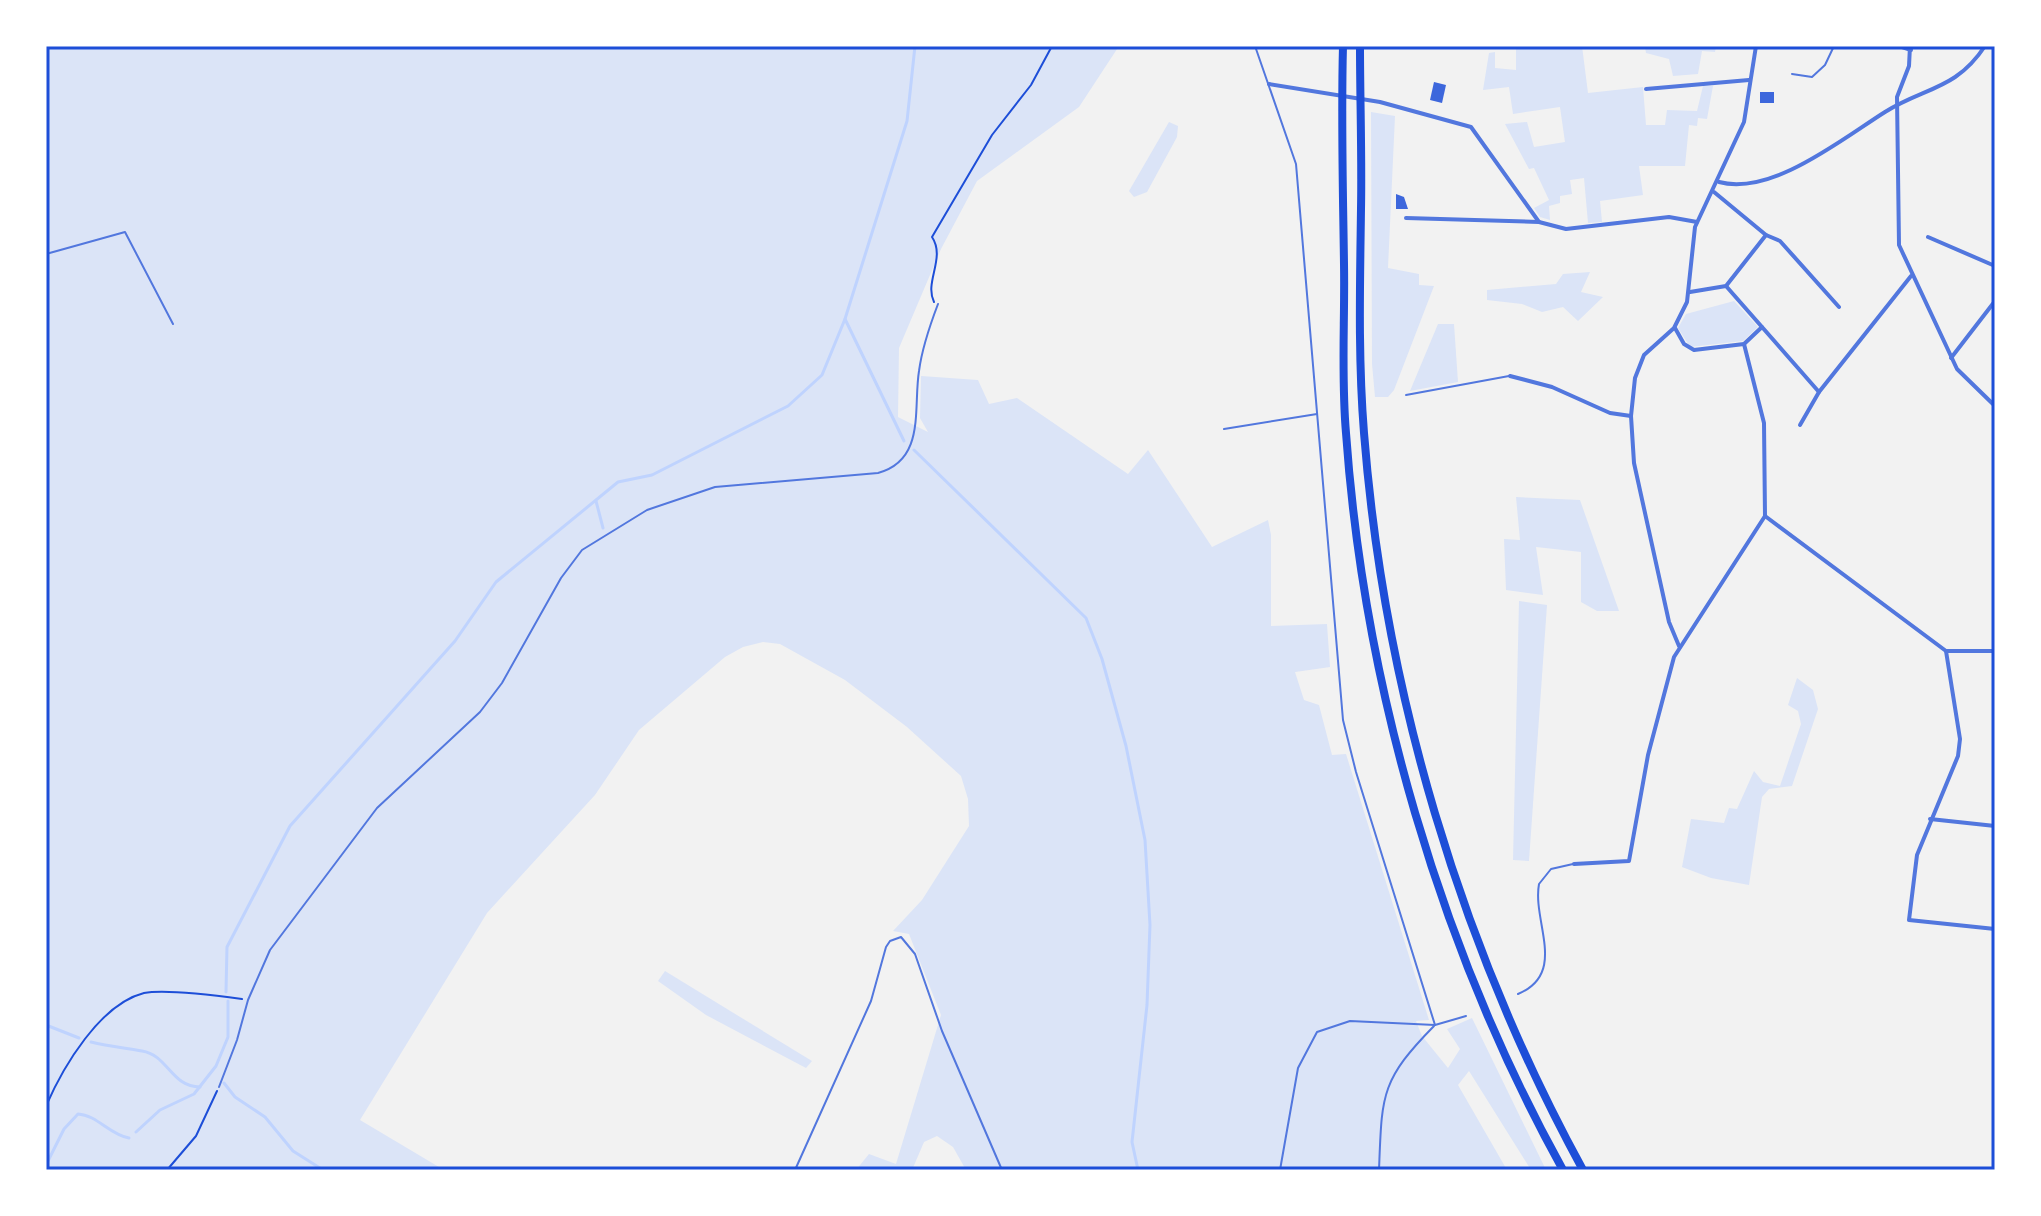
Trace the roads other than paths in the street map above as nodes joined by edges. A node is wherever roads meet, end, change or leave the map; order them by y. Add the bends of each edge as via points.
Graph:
1 (1255, 46) edge
2 (1343, 46) edge
3 (1360, 46) edge
4 (1756, 46) edge
5 (1834, 46) edge
6 (1899, 46) edge
7 (1985, 46) edge
8 (1910, 48) edge
9 (1792, 74) dead end
10 (1749, 80) junction
11 (1269, 84) junction
12 (1646, 89) dead end
13 (1898, 106) junction
14 (1719, 182) junction
15 (1714, 192) junction
16 (1406, 218) dead end
17 (1539, 222) junction
18 (1697, 222) junction
19 (1766, 235) junction
20 (1928, 237) dead end
21 (46, 254) edge
22 (1995, 266) edge
23 (1911, 276) junction
24 (1726, 286) junction
25 (1690, 292) junction
26 (1995, 301) edge
27 (938, 304) road end
28 (1839, 307) dead end
29 (173, 324) dead end
30 (1762, 327) junction
31 (1674, 328) junction
32 (1744, 344) junction
33 (1951, 358) junction
34 (1510, 376) joint
35 (1819, 392) junction
36 (1406, 395) dead end
37 (1995, 406) edge
38 (1318, 414) junction
39 (1631, 416) junction
40 (1800, 425) dead end
41 (1224, 429) dead end
42 (1765, 516) junction
43 (1679, 646) junction
44 (1946, 651) junction
45 (1995, 651) edge
46 (1930, 819) junction
47 (1995, 826) edge
48 (1574, 864) joint
49 (1995, 929) edge
50 (1518, 994) dead end
51 (1466, 1016) dead end
52 (1435, 1025) junction
53 (219, 1087) road end
54 (795, 1170) edge
55 (1002, 1170) edge
56 (1280, 1170) edge
57 (1379, 1170) edge
58 (1563, 1170) edge
59 (1583, 1170) edge

1 - 11 lane
2 - 58 highway via 1345,431 1367,597 1406,773 1432,861 1493,1024
3 - 59 highway via 1358,326 1364,430 1385,594 1423,768 1466,904 1509,1018
4 - 10 street
5 - 9 lane via 1812,77
6 - 8 street
7 - 13 street via 1965,72 1944,87
8 - 13 street
10 - 12 street
10 - 14 street via 1744,122
11 - 17 street via 1380,102 1471,127
11 - 38 lane via 1296,164
13 - 14 street via 1838,145 1772,176 1737,185
13 - 23 street via 1897,236
14 - 15 street
15 - 18 street
15 - 19 street
16 - 17 street
17 - 18 street via 1575,229 1669,217
18 - 25 street
19 - 24 street
19 - 28 street via 1786,247
20 - 22 street
21 - 29 lane via 125,232
23 - 33 street
23 - 35 street
24 - 25 street
24 - 30 street
25 - 31 street
26 - 33 street
27 - 53 lane via 919,369 915,436 895,467 878,473 715,487 647,510 582,550 493,696 469,725 377,808 270,950
30 - 32 street
30 - 35 street
31 - 32 street via 1689,349
31 - 39 street via 1639,364
32 - 42 street via 1764,423
33 - 37 street via 1965,380
34 - 36 lane
34 - 39 street
35 - 40 street
38 - 41 lane
38 - 52 lane via 1343,720
39 - 43 street via 1635,472
42 - 43 street
42 - 44 street
43 - 48 street via 1661,698 1629,861
44 - 45 street
44 - 46 street via 1960,739 1958,756
46 - 47 street
46 - 49 street via 1917,855 1909,920
48 - 50 lane via 1551,869 1539,884 1546,964 1535,984
51 - 52 lane
52 - 56 lane via 1350,1021 1317,1032 1298,1068
52 - 57 lane via 1403,1058 1388,1085
54 - 55 lane via 871,1001 886,947 901,937 915,954

